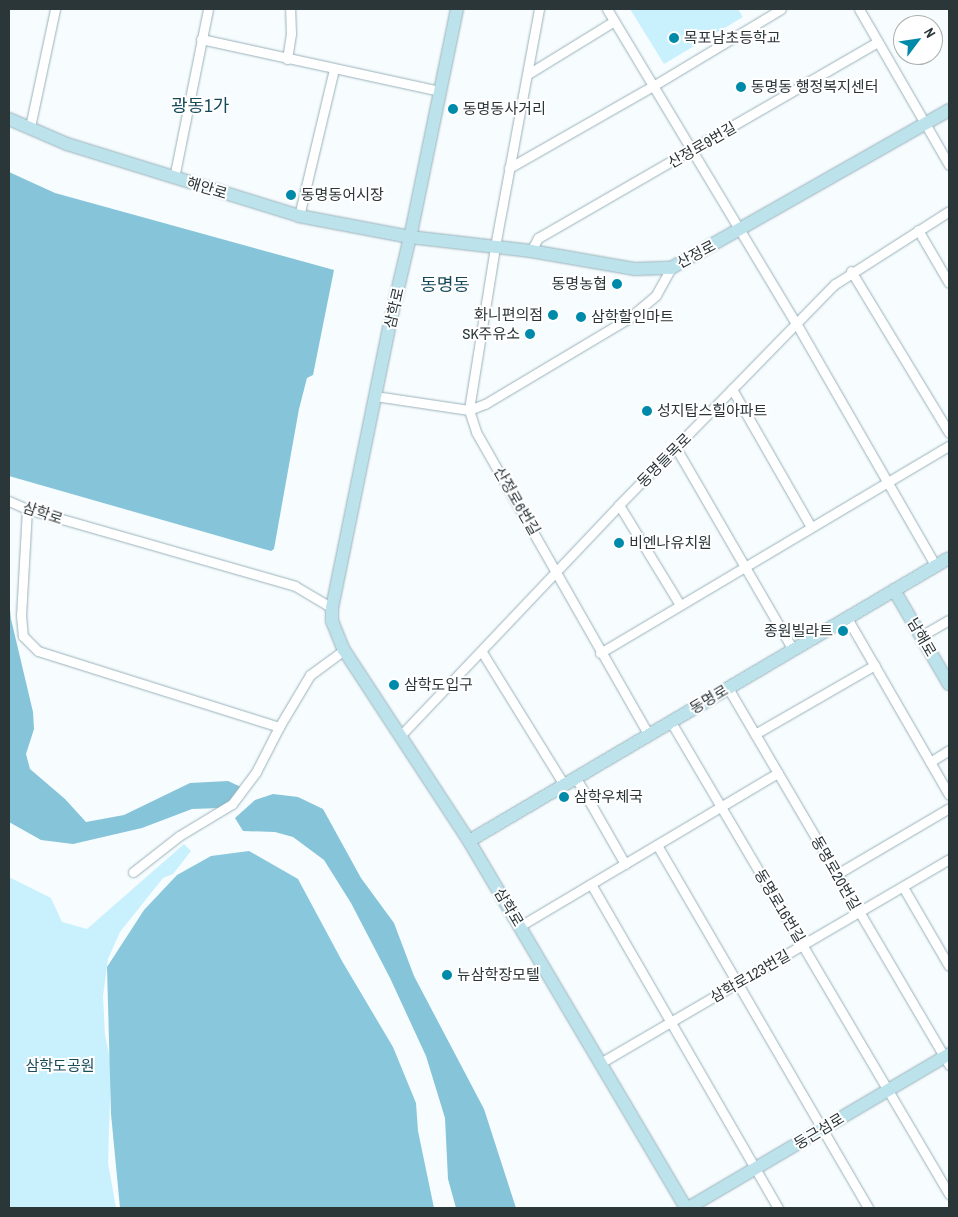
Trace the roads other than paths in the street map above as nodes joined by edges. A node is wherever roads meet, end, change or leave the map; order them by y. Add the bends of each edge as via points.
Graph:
1 (55, 9) edge
2 (208, 9) edge
3 (290, 9) edge
4 (457, 9) edge
5 (539, 9) edge
6 (607, 9) edge
7 (781, 9) edge
8 (859, 9) edge
9 (614, 21) junction
10 (202, 40) junction
11 (878, 42) junction
12 (287, 59) junction
13 (334, 69) junction
14 (528, 74) junction
15 (653, 86) junction
16 (440, 91) junction
17 (949, 110) edge
18 (9, 119) edge
19 (925, 124) junction
20 (30, 127) junction
21 (693, 150) junction
22 (949, 165) edge
23 (509, 168) junction
24 (174, 178) junction
25 (949, 211) edge
26 (299, 216) junction
27 (740, 230) junction
28 (918, 230) junction
29 (410, 237) junction
30 (495, 247) junction
31 (531, 251) junction
32 (671, 268) junction
33 (851, 271) junction
34 (949, 283) edge
35 (796, 324) junction
36 (732, 389) junction
37 (375, 396) junction
38 (470, 410) junction
39 (949, 433) edge
40 (949, 446) edge
41 (676, 448) junction
42 (887, 482) junction
43 (9, 501) edge
44 (619, 505) junction
45 (27, 509) junction
46 (811, 528) junction
47 (949, 558) edge
48 (936, 566) junction
49 (745, 567) junction
50 (557, 572) junction
51 (894, 590) junction
52 (680, 605) junction
53 (332, 608) junction
54 (847, 618) junction
55 (949, 620) edge
56 (921, 636) junction
57 (344, 650) junction
58 (793, 650) junction
59 (482, 652) junction
60 (600, 653) junction
61 (875, 666) junction
62 (949, 684) edge
63 (728, 688) junction
64 (671, 722) junction
65 (280, 727) junction
66 (755, 734) junction
67 (649, 735) junction
68 (400, 736) junction
69 (949, 750) edge
70 (930, 762) junction
71 (778, 773) junction
72 (576, 778) junction
73 (564, 785) junction
74 (949, 795) edge
75 (721, 806) junction
76 (949, 808) edge
77 (469, 841) junction
78 (656, 845) junction
79 (949, 860) edge
80 (625, 864) junction
81 (133, 872) dead end
82 (837, 874) junction
83 (591, 884) junction
84 (903, 887) junction
85 (859, 912) junction
86 (520, 926) junction
87 (803, 945) junction
88 (949, 966) edge
89 (737, 984) junction
90 (670, 1022) junction
91 (948, 1059) edge
92 (602, 1062) junction
93 (888, 1090) junction
94 (822, 1129) junction
95 (755, 1169) junction
96 (949, 1194) edge
97 (687, 1208) edge
98 (778, 1208) edge
99 (868, 1208) edge

1 - 20 street
2 - 10 street
3 - 12 street
4 - 16 street, 삼학로
5 - 14 street, 산정로6번길
6 - 9 street
7 - 15 street
8 - 11 street
9 - 14 street
9 - 15 street
10 - 12 street
10 - 24 street
11 - 19 street
11 - 21 street, 산정로9번길
12 - 13 street
13 - 16 street
13 - 26 street
14 - 23 street, 산정로6번길
15 - 21 street
15 - 23 street
16 - 29 street, 삼학로
17 - 19 street, 산정로
18 - 20 street, 해안로
19 - 22 street
19 - 27 street, 산정로
20 - 24 street, 해안로 via 67,144
21 - 27 street
21 - 31 street, 산정로9번길 via 538,238
23 - 30 street, 산정로6번길
24 - 26 street, 해안로
25 - 28 street, 동명들목로
26 - 29 street, 해안로
27 - 32 street, 산정로
27 - 35 street
28 - 33 street, 동명들목로
28 - 34 street
29 - 30 street, 산정로
29 - 37 street, 삼학로
30 - 31 street, 산정로
30 - 38 street, 산정로6번길
31 - 32 street, 산정로 via 635,269
32 - 38 street via 656,295 629,318 489,402
33 - 35 street, 동명들목로
33 - 39 street
35 - 36 street, 동명들목로
35 - 42 street
36 - 41 street, 동명들목로
36 - 46 street
37 - 38 street
37 - 53 street, 삼학로
38 - 50 street, 산정로6번길 via 476,432
40 - 42 street
41 - 44 street, 동명들목로
41 - 49 street
42 - 46 street
42 - 48 street
43 - 45 street, 삼학로
44 - 50 street, 동명들목로
44 - 52 street
45 - 53 street, 삼학로 via 295,586
45 - 65 street via 21,615 23,636 32,646 53,657
46 - 49 street
47 - 48 street, 동명로
48 - 51 street, 동명로
49 - 52 street
49 - 58 street
50 - 59 street, 동명들목로
50 - 60 street, 산정로6번길
51 - 54 street, 동명로
51 - 56 street, 남해로
52 - 60 street
53 - 57 street, 삼학로 via 332,621
54 - 58 street, 동명로
54 - 61 street
55 - 56 street
56 - 62 street, 남해로
57 - 65 street via 310,675
57 - 68 street, 삼학로
58 - 63 street, 동명로
59 - 68 street, 동명들목로
59 - 73 street
60 - 67 street, 산정로6번길
61 - 66 street
61 - 70 street
63 - 64 street, 동명로
63 - 66 street, 동명로20번길
64 - 67 street, 동명로
64 - 75 street, 동명로16번길
65 - 81 street via 238,798 179,836
66 - 71 street, 동명로20번길
67 - 72 street, 동명로
68 - 77 street, 삼학로
69 - 70 street
70 - 74 street
71 - 75 street
71 - 82 street, 동명로20번길
72 - 73 street, 동명로
72 - 80 street
73 - 77 street, 동명로
75 - 78 street
75 - 87 street, 동명로16번길
76 - 82 street
77 - 86 street, 삼학로
78 - 80 street
78 - 89 street
79 - 84 street, 삼학로123번길
80 - 83 street
82 - 85 street, 동명로20번길
83 - 86 street
83 - 90 street
84 - 85 street, 삼학로123번길
84 - 88 street
85 - 87 street, 삼학로123번길
85 - 91 street, 동명로20번길
86 - 92 street, 삼학로
87 - 89 street, 삼학로123번길
87 - 93 street, 동명로16번길
89 - 90 street, 삼학로123번길
89 - 94 street
90 - 92 street, 삼학로123번길
90 - 95 street
91 - 93 street, 둥근섬로
92 - 97 street, 삼학로
93 - 94 street, 둥근섬로
93 - 96 street, 동명로16번길
94 - 95 street, 둥근섬로
94 - 99 street
95 - 97 street, 둥근섬로
95 - 98 street

